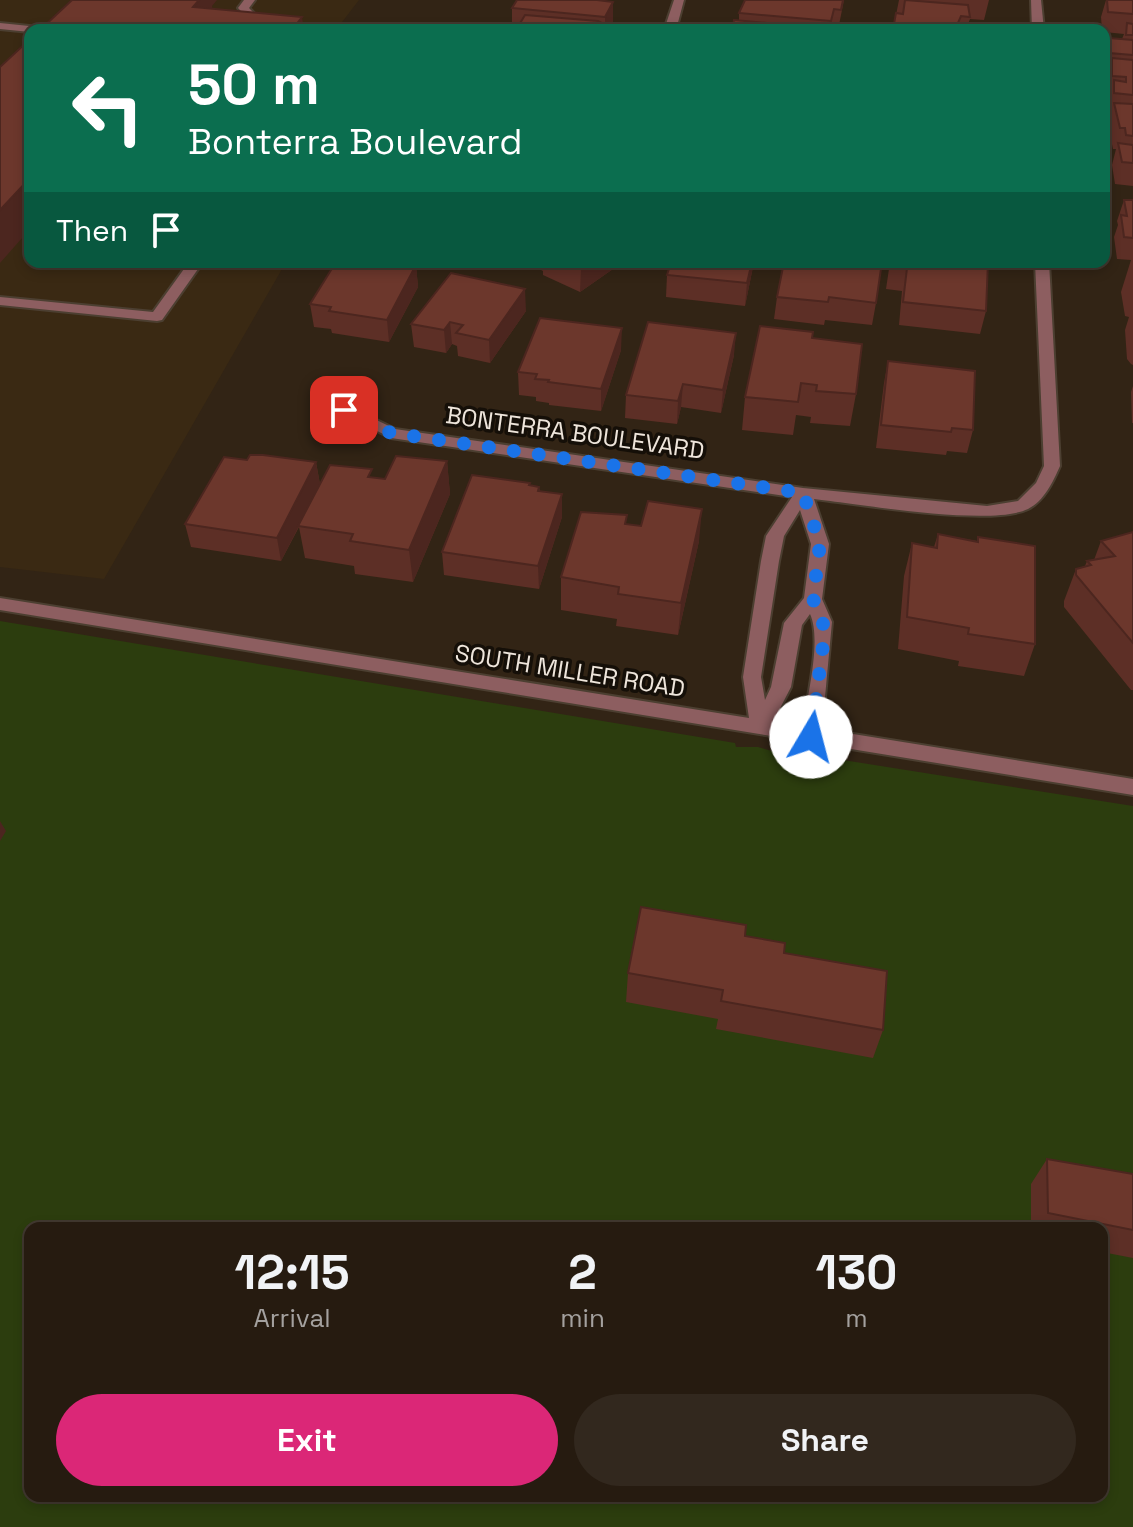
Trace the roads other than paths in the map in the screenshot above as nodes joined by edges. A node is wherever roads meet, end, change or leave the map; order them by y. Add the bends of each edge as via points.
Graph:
1 (250, 0) edge
2 (679, 0) edge
3 (1036, 0) edge
4 (259, 24) edge
5 (672, 24) edge
6 (1038, 24) edge
7 (0, 26) edge
8 (24, 28) edge
9 (192, 268) edge
10 (1042, 268) edge
11 (0, 301) edge
12 (344, 410) dead end
13 (803, 493) junction
14 (813, 599) junction
15 (0, 604) edge
16 (760, 729) junction
17 (811, 737) junction
18 (1133, 787) edge

1 - 4 street via 243,8
2 - 5 street
3 - 6 street
7 - 8 street
9 - 11 street via 157,317
10 - 13 street, BONTERRA BOULEVARD via 1052,466 1043,486 1023,505 987,512
12 - 13 street, BONTERRA BOULEVARD via 391,433
13 - 14 street via 820,544
13 - 16 street via 775,536 770,561 752,677
14 - 16 street via 793,623 781,687
14 - 17 street via 823,622 823,645
15 - 16 street, SOUTH MILLER ROAD
16 - 17 street, SOUTH MILLER ROAD
17 - 18 street, SOUTH MILLER ROAD

